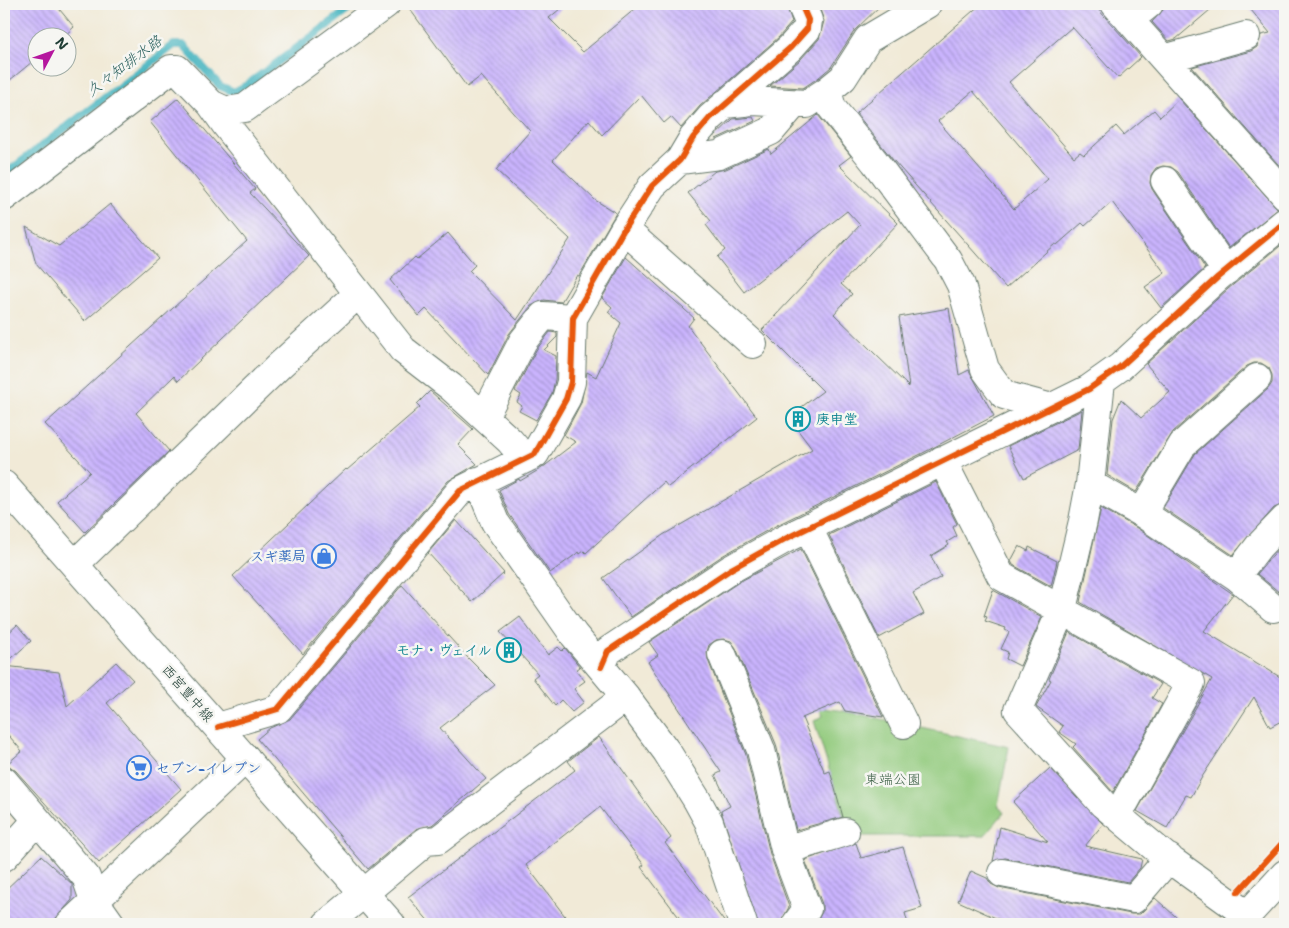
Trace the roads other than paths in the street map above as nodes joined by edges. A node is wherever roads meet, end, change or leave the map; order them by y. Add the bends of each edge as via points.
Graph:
1 (386, 4) edge
2 (927, 4) edge
3 (806, 5) edge
4 (1131, 9) edge
5 (1246, 36) dead end
6 (1164, 59) junction
7 (827, 91) junction
8 (212, 104) junction
9 (725, 104) junction
10 (794, 104) junction
11 (680, 160) junction
12 (1165, 182) dead end
13 (1285, 194) edge
14 (4, 197) edge
15 (1285, 222) edge
16 (624, 229) junction
17 (1226, 271) junction
18 (358, 294) junction
19 (573, 318) junction
20 (752, 344) dead end
21 (1256, 378) dead end
22 (1101, 381) junction
23 (1048, 407) junction
24 (484, 418) junction
25 (525, 459) junction
26 (942, 460) junction
27 (478, 481) junction
28 (1090, 484) junction
29 (4, 485) edge
30 (1142, 513) junction
31 (1285, 519) edge
32 (808, 528) junction
33 (75, 564) junction
34 (1236, 576) junction
35 (1273, 608) dead end
36 (1062, 609) junction
37 (722, 654) dead end
38 (601, 667) junction
39 (626, 697) junction
40 (904, 724) dead end
41 (218, 727) junction
42 (246, 758) junction
43 (4, 781) edge
44 (1125, 802) dead end
45 (37, 820) junction
46 (845, 832) dead end
47 (785, 850) junction
48 (4, 857) edge
49 (1169, 858) junction
50 (1002, 873) dead end
51 (1285, 874) edge
52 (364, 893) junction
53 (94, 900) junction
54 (1243, 920) edge
55 (70, 924) edge
56 (111, 924) edge
57 (326, 924) edge
58 (391, 924) edge
59 (743, 924) edge
60 (796, 924) edge

1 - 8 street via 245,108 226,111
2 - 7 street via 868,39 843,78
3 - 9 street via 807,29 790,48
4 - 6 street
5 - 6 street
6 - 13 street
7 - 10 street via 808,104
7 - 23 street via 832,108 948,260 962,285 985,369 1004,395
8 - 14 street via 177,69 171,68
8 - 18 street
9 - 10 street via 753,101
9 - 11 street via 694,138
10 - 11 street via 770,131 720,155
11 - 16 street via 652,186
12 - 17 street
15 - 17 street
16 - 19 street
16 - 20 street
17 - 22 street
18 - 24 street via 403,350 451,387
18 - 33 street via 194,447
19 - 24 street via 543,316 523,341
19 - 25 street via 571,382 566,398 535,454
21 - 30 street via 1183,444
22 - 23 street
22 - 28 street
23 - 26 street
24 - 25 street
25 - 27 street
26 - 32 street
26 - 36 street via 1001,576
27 - 38 street via 495,522 574,635
27 - 41 street via 460,491 278,709
28 - 30 street
28 - 36 street
29 - 33 street, 西宮豊中線
30 - 34 street
31 - 34 street
32 - 38 street via 731,569 608,651
32 - 40 street
33 - 41 street, 西宮豊中線
34 - 35 street
36 - 44 street via 1191,683
36 - 49 street via 1018,710 1104,804
37 - 47 street via 761,750
38 - 39 street
39 - 52 street via 438,840 426,841
39 - 59 street via 667,752 709,822
41 - 42 street, 西宮豊中線
42 - 52 street, 西宮豊中線
42 - 53 street
43 - 45 street
45 - 48 street
45 - 53 street via 86,877
46 - 47 street
47 - 60 street via 807,909
49 - 50 street via 1134,899
49 - 54 street
51 - 54 street
52 - 57 street
52 - 58 street, 西宮豊中線
53 - 55 street
53 - 56 street

